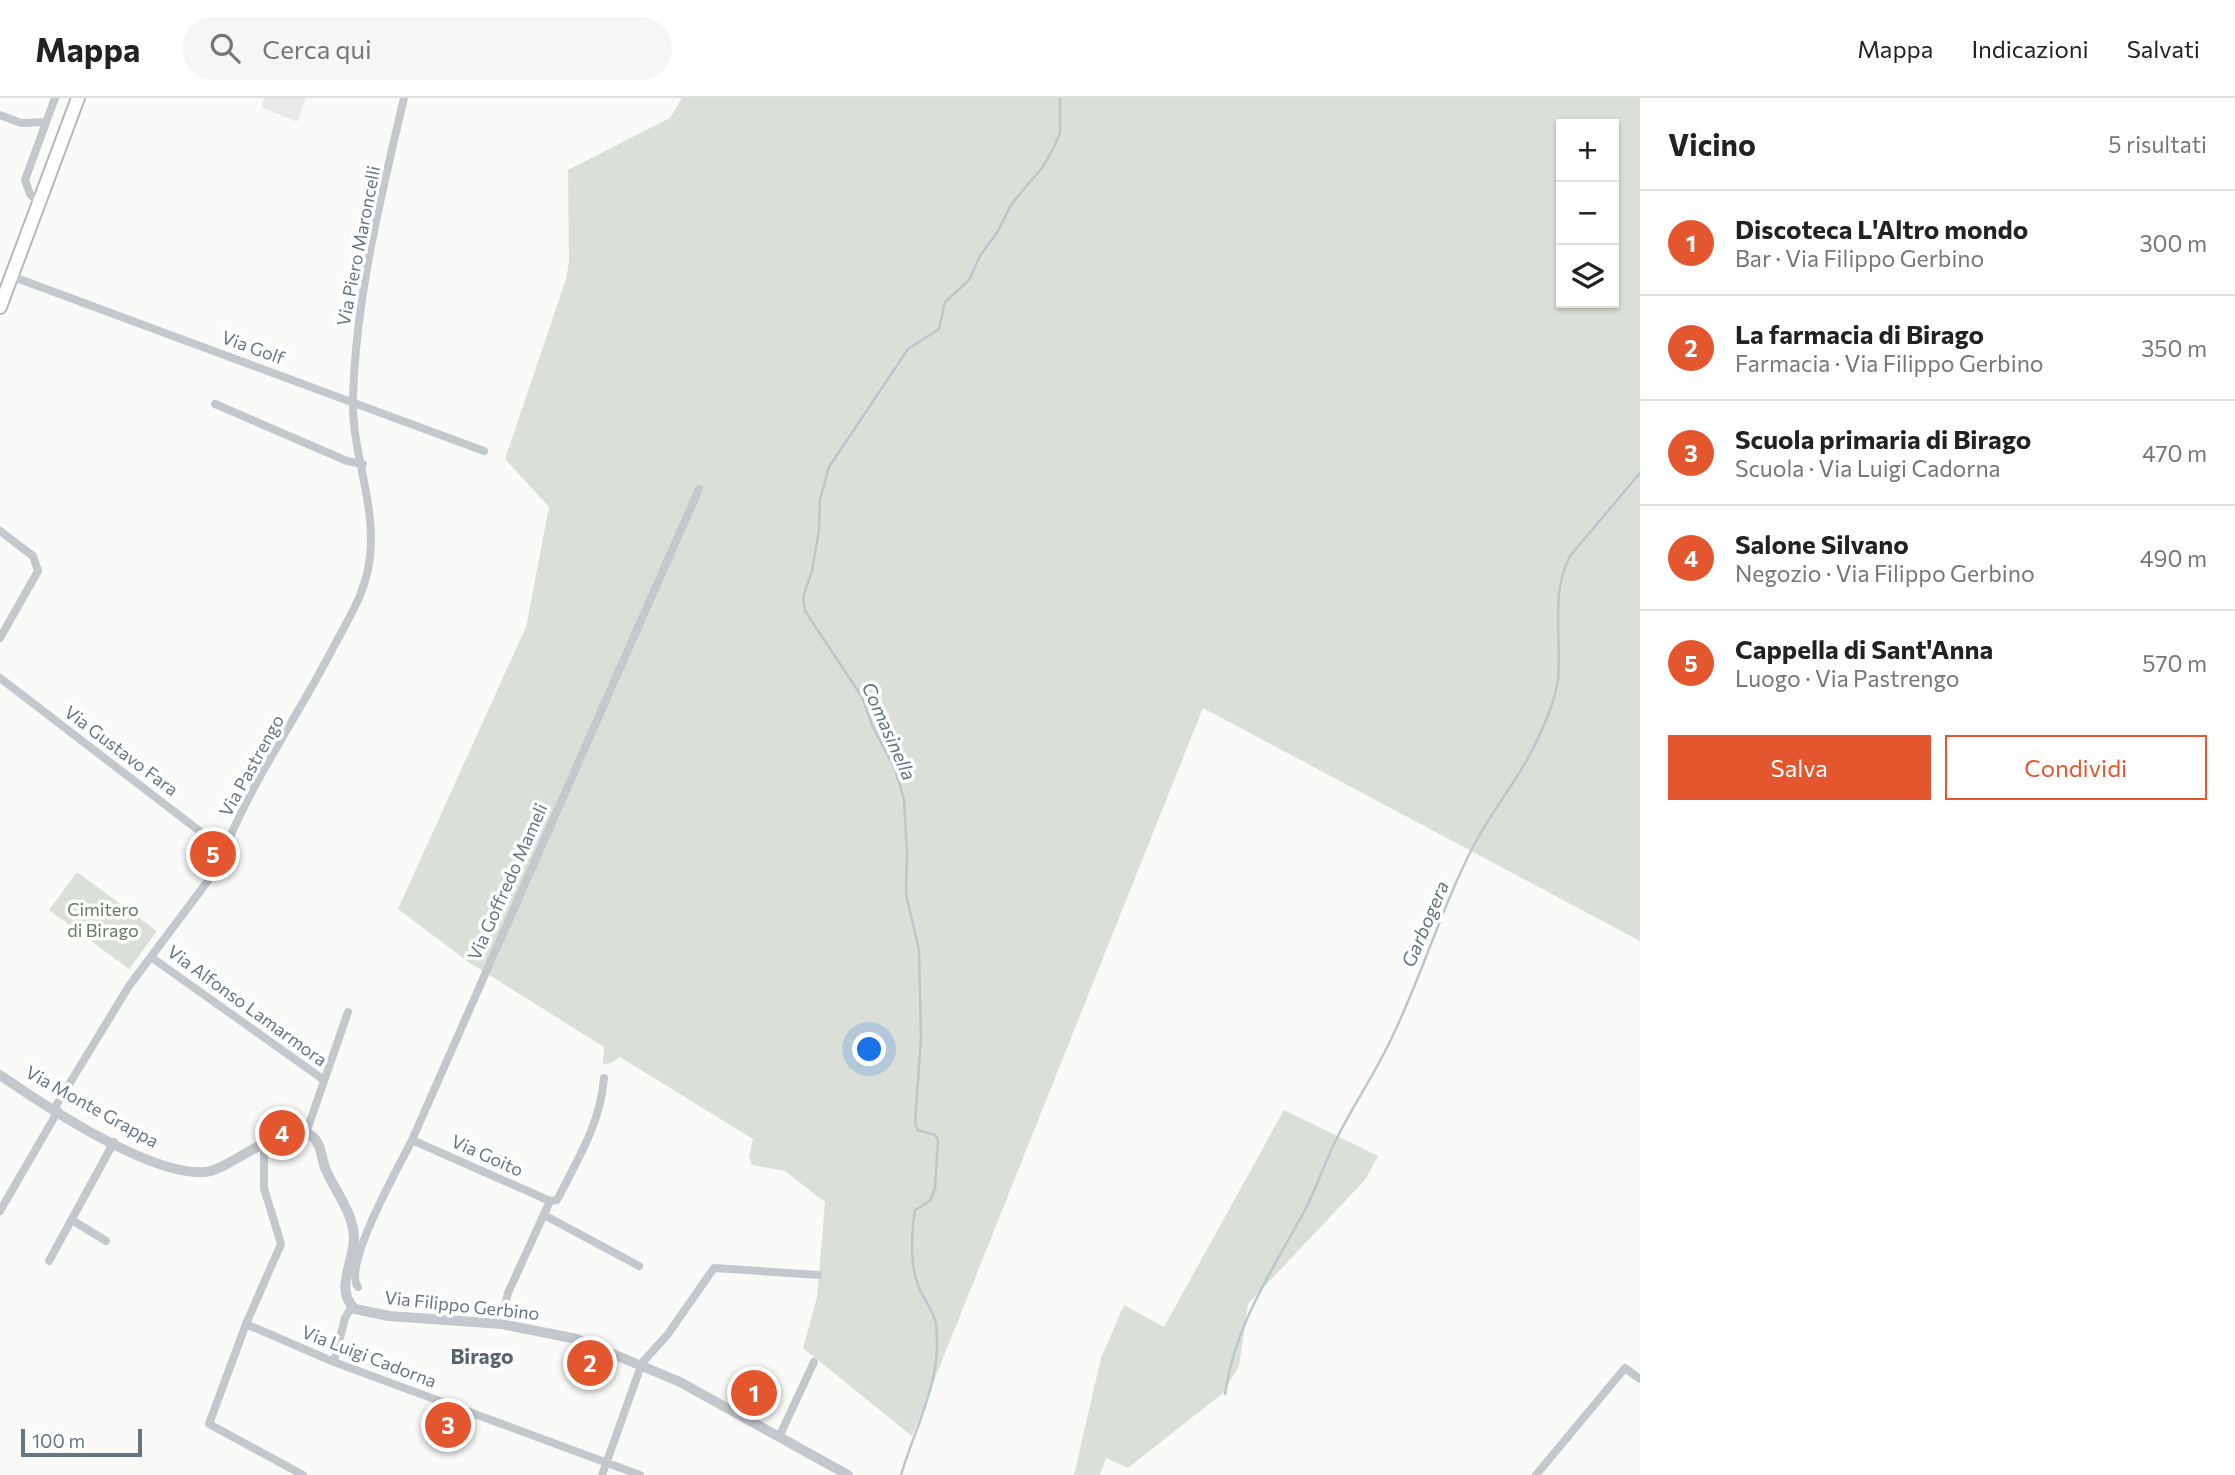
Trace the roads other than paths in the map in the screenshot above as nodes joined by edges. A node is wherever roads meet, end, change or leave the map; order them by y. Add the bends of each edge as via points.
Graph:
1 (55, 98) edge
2 (78, 98) edge
3 (404, 98) edge
4 (0, 115) edge
5 (46, 122) junction
6 (21, 123) junction
7 (39, 139) junction
8 (38, 203) junction
9 (11, 276) junction
10 (0, 307) edge
11 (353, 401) junction
12 (215, 404) dead end
13 (484, 451) dead end
14 (363, 464) junction
15 (698, 489) dead end
16 (0, 531) edge
17 (0, 638) edge
18 (0, 678) edge
19 (223, 849) junction
20 (151, 957) junction
21 (348, 1012) dead end
22 (0, 1076) edge
23 (604, 1078) dead end
24 (324, 1080) junction
25 (56, 1110) junction
26 (306, 1133) junction
27 (412, 1140) junction
28 (114, 1142) junction
29 (264, 1143) junction
30 (550, 1201) junction
31 (0, 1211) edge
32 (544, 1215) junction
33 (72, 1220) junction
34 (106, 1241) dead end
35 (49, 1261) dead end
36 (639, 1266) dead end
37 (818, 1275) dead end
38 (358, 1287) dead end
39 (352, 1306) junction
40 (246, 1324) junction
41 (501, 1324) junction
42 (334, 1362) junction
43 (814, 1362) dead end
44 (642, 1363) junction
45 (1640, 1379) edge
46 (779, 1437) junction
47 (606, 1463) junction
48 (303, 1475) edge
49 (602, 1475) edge
50 (640, 1475) edge
51 (848, 1475) edge
52 (1536, 1475) edge

1 - 5 street
2 - 8 main road
3 - 11 street, Via Piero Maroncelli via 364,293
4 - 6 street
5 - 6 street
5 - 7 street
6 - 7 street
7 - 8 street via 25,180
8 - 9 main road
9 - 10 main road
9 - 11 street, Via Golf
11 - 13 street, Via Golf
11 - 14 street, Via Pastrengo
12 - 14 street
14 - 19 street, Via Pastrengo via 372,540 365,583
15 - 27 street, Via Goffredo Mameli
16 - 17 street via 33,556 38,571
18 - 19 street, Via Gustavo Fara
19 - 20 street, Via Pastrengo via 219,866
20 - 24 street, Via Alfonso Lamarmora
20 - 25 street, Via Pastrengo
21 - 24 street
22 - 25 street, Via Monte Grappa
23 - 30 street via 589,1138 557,1200
24 - 26 street
25 - 28 street, Via Monte Grappa
25 - 31 street, Via Pastrengo
26 - 29 street via 293,1132
26 - 39 street via 319,1145 351,1220 354,1242 345,1289
27 - 30 street, Via Goito
27 - 38 street, Via Goffredo Mameli via 365,1237 354,1277
28 - 29 street, Via Monte Grappa via 167,1166 201,1172 220,1168
28 - 33 street
29 - 40 street via 264,1188 281,1244
30 - 32 street
32 - 36 street
32 - 41 street via 508,1293
33 - 34 street
33 - 35 street
37 - 44 street via 714,1268
39 - 41 street, Via Filippo Gerbino via 363,1313
39 - 42 street
40 - 42 street, Via Luigi Cadorna
40 - 48 street via 209,1424
41 - 44 street, Via Filippo Gerbino via 577,1339
42 - 47 street, Via Luigi Cadorna
43 - 46 street
44 - 46 street, Via Filippo Gerbino
44 - 47 street
45 - 52 street via 1625,1368
46 - 51 street, Via Filippo Gerbino
47 - 49 street
47 - 50 street, Via Luigi Cadorna

